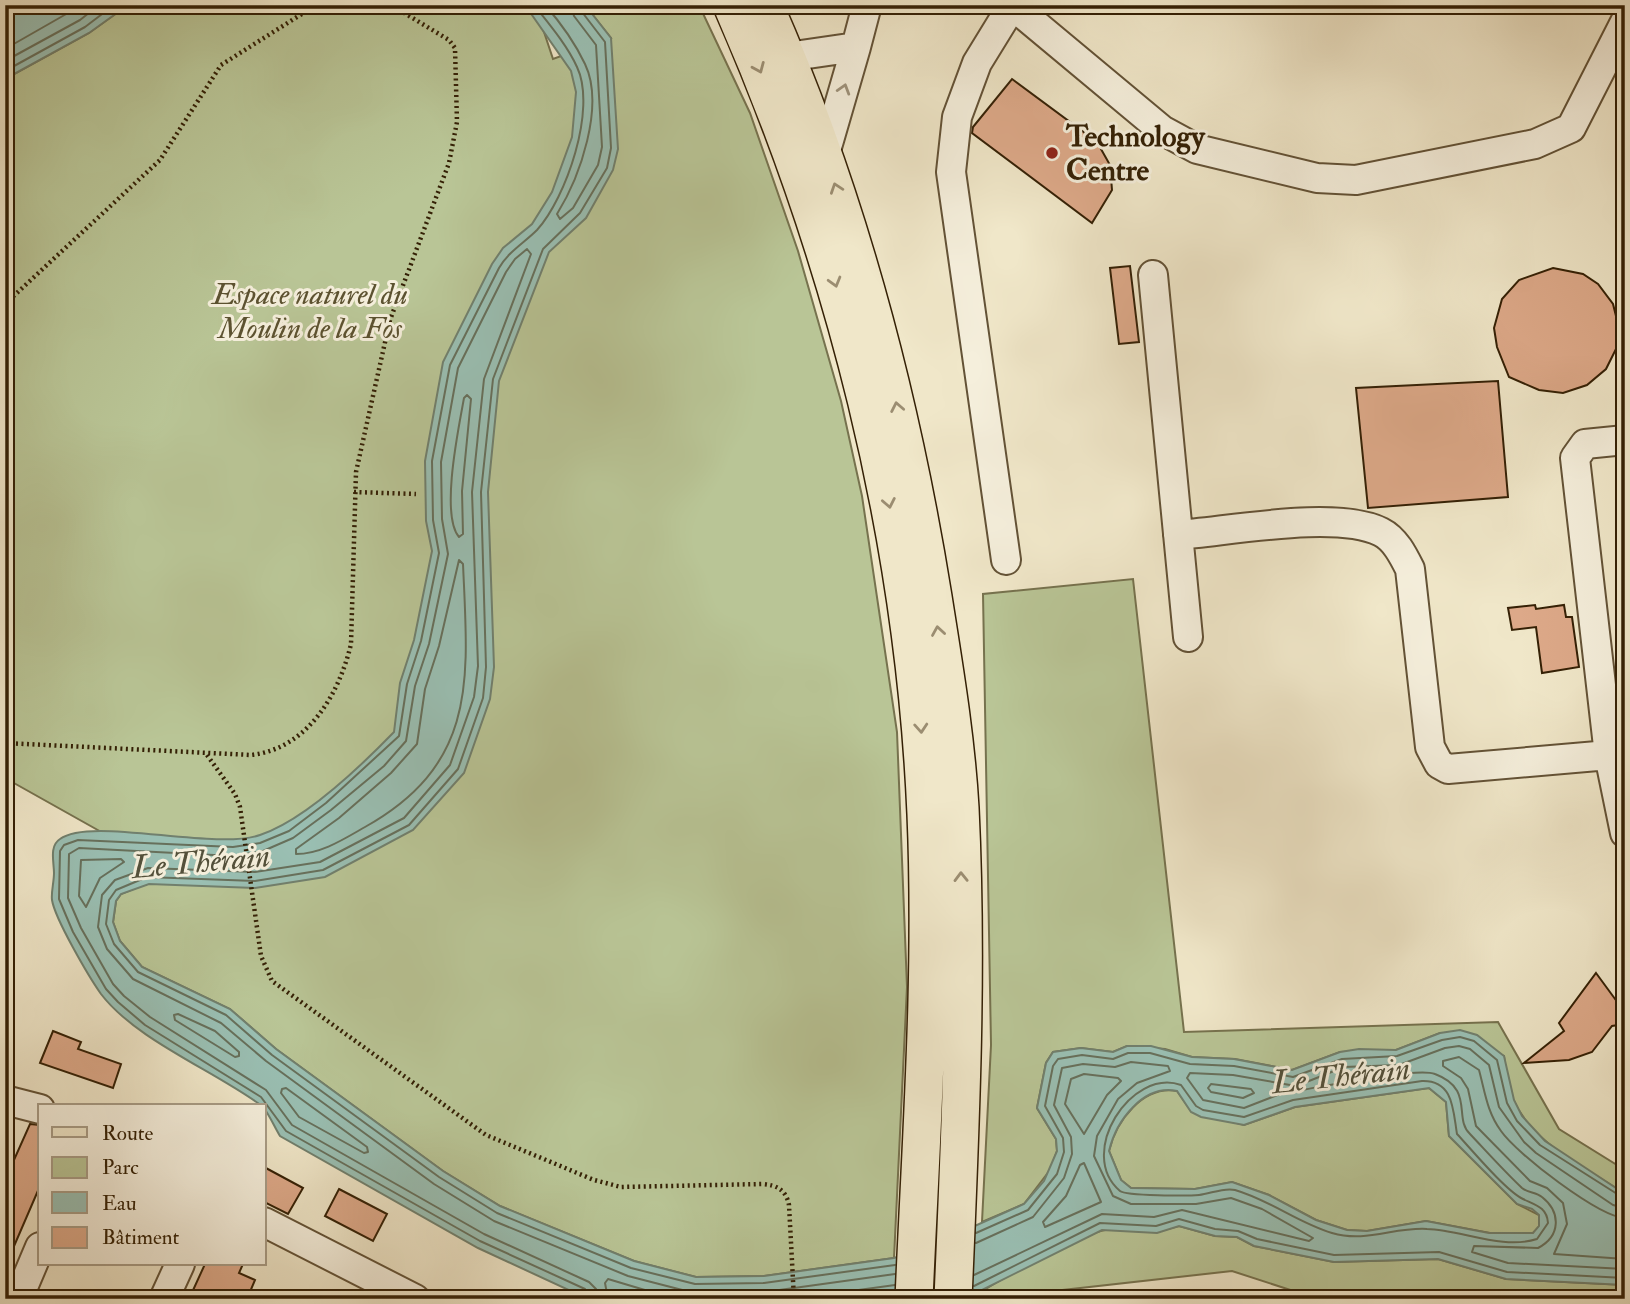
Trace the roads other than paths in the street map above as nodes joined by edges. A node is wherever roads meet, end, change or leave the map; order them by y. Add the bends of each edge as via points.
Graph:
1 (732, 5) edge
2 (764, 5) edge
3 (867, 5) edge
4 (1012, 6) edge
5 (1625, 22) edge
6 (856, 47) junction
7 (787, 57) junction
8 (825, 154) junction
9 (1153, 275) dead end
10 (1625, 440) edge
11 (1178, 535) junction
12 (1006, 560) dead end
13 (1188, 638) dead end
14 (1609, 755) junction
15 (1625, 833) edge
16 (5, 1100) edge
17 (38, 1108) edge
18 (266, 1223) edge
19 (938, 1237) junction
20 (38, 1252) edge
21 (179, 1266) edge
22 (18, 1299) edge
23 (164, 1299) edge
24 (415, 1299) edge
25 (914, 1299) edge
26 (939, 1299) edge
27 (953, 1299) edge

1 -> 19 main road via 782,122 842,306 890,510 910,634 924,780
2 - 7 main road
3 - 6 street
4 - 5 street via 1162,130 1197,149 1317,178 1356,180 1535,144 1571,128
4 - 12 street via 977,63 957,117 951,172
6 - 7 street
8 -> 6 street
7 - 8 main road
19 -> 8 main road via 961,945 957,770 928,569 882,339
9 - 11 street
10 - 14 street via 1585,444 1575,458
11 - 13 street
11 - 14 street via 1339,521 1381,532 1399,548 1410,569 1430,747 1439,764 1448,769
14 - 15 street
16 - 17 street
18 - 24 street
19 - 25 main road
19 - 26 main road
19 - 27 main road
20 - 22 street
21 - 23 street

